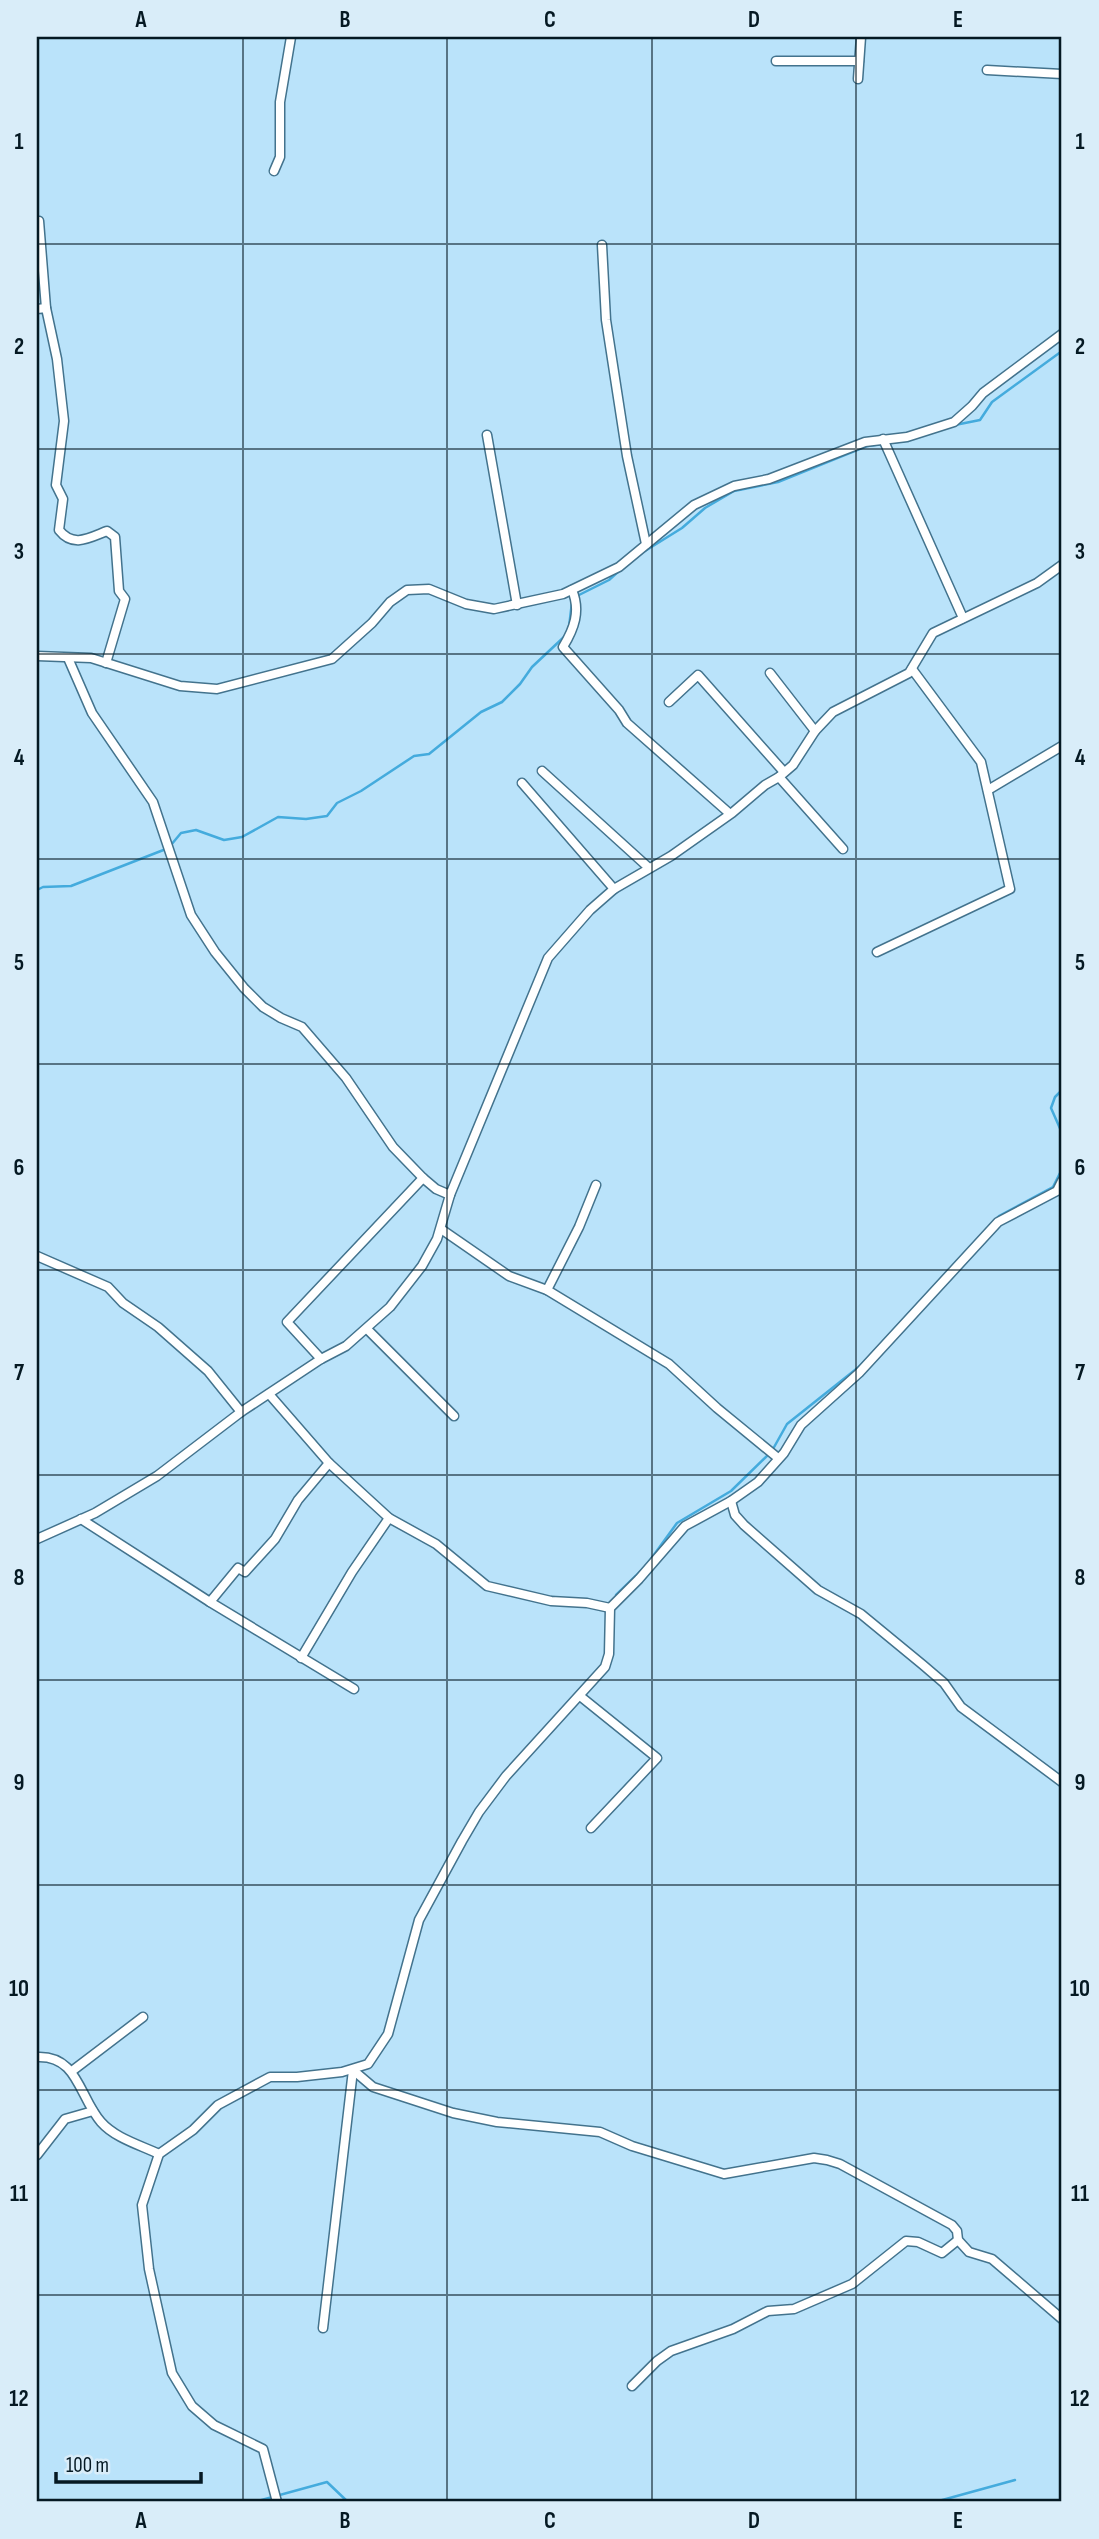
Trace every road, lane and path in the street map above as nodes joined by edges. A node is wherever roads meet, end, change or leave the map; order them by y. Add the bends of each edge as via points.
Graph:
1 (291, 37) edge
2 (861, 37) edge
3 (776, 61) dead end
4 (859, 61) junction
5 (987, 70) dead end
6 (1062, 74) edge
7 (858, 79) dead end
8 (274, 171) dead end
9 (39, 221) dead end
10 (602, 245) dead end
11 (41, 309) edge
12 (1062, 334) edge
13 (487, 435) dead end
14 (883, 439) junction
15 (646, 544) junction
16 (1062, 565) edge
17 (572, 590) junction
18 (517, 605) junction
19 (963, 618) junction
20 (37, 656) edge
21 (68, 658) junction
22 (106, 663) junction
23 (912, 669) junction
24 (770, 674) dead end
25 (669, 702) dead end
26 (815, 731) junction
27 (1062, 746) edge
28 (542, 771) dead end
29 (782, 775) junction
30 (522, 783) dead end
31 (988, 790) junction
32 (729, 813) junction
33 (843, 849) dead end
34 (649, 868) junction
35 (614, 890) junction
36 (877, 952) dead end
37 (423, 1178) junction
38 (1062, 1181) edge
39 (596, 1185) dead end
40 (450, 1195) junction
41 (441, 1229) junction
42 (37, 1256) edge
43 (547, 1290) junction
44 (367, 1329) junction
45 (321, 1359) junction
46 (269, 1394) junction
47 (241, 1412) junction
48 (454, 1416) dead end
49 (778, 1458) junction
50 (329, 1463) junction
51 (731, 1501) junction
52 (389, 1518) junction
53 (81, 1519) junction
54 (37, 1539) edge
55 (210, 1602) junction
56 (610, 1608) junction
57 (301, 1658) junction
58 (354, 1689) dead end
59 (580, 1696) junction
60 (1062, 1782) edge
61 (591, 1828) dead end
62 (142, 2017) dead end
63 (37, 2057) edge
64 (352, 2070) junction
65 (72, 2071) junction
66 (93, 2111) junction
67 (159, 2154) junction
68 (37, 2155) edge
69 (958, 2240) junction
70 (1062, 2319) edge
71 (323, 2328) dead end
72 (632, 2386) dead end
73 (277, 2502) edge

1 - 8 street
2 - 4 street
3 - 4 street
4 - 7 street
5 - 6 street
9 - 11 street
10 - 15 street via 606,320
11 - 22 street via 57,359 64,421 56,485 63,499 59,530 65,538 80,542 107,531 115,537 119,591 125,599
12 - 14 street via 982,393 954,422 907,437
13 - 18 street
14 - 15 street via 769,479 734,486 695,505
14 - 19 street
15 - 17 street via 619,567
16 - 19 street via 1037,583
17 - 18 street
17 - 32 street via 575,628 563,647 627,723
18 - 22 street via 494,609 429,589 407,590 332,659 218,689 180,685
19 - 23 street via 933,633
20 - 21 street
21 - 22 street
21 - 37 street via 92,713 153,802 191,915 215,952 263,1006 302,1027 346,1078 393,1147
23 - 26 street via 832,712
23 - 31 street via 981,762
24 - 26 street
25 - 29 street via 698,675
26 - 29 street
27 - 31 street
28 - 34 street
29 - 32 street
29 - 33 street
30 - 35 street
31 - 36 street via 1010,889
32 - 34 street
34 - 35 street
35 - 40 street via 548,958
37 - 40 street
37 - 45 street via 287,1322
38 - 49 street via 1057,1191 998,1222 859,1374 801,1425
39 - 43 street
40 - 41 street
41 - 43 street via 509,1276
41 - 44 street via 422,1266
42 - 47 street via 107,1287 208,1371
43 - 49 street via 669,1364
44 - 45 street
44 - 48 street
45 - 46 street
46 - 47 street
46 - 50 street
47 - 53 street via 157,1476
49 - 51 street via 758,1482
50 - 52 street
50 - 55 street via 298,1500 275,1539 245,1572 238,1568
51 - 56 street via 685,1526
51 - 60 street via 744,1525 818,1590 861,1614 943,1683 961,1707
52 - 56 street via 436,1544 487,1586
52 - 57 street
53 - 54 street
53 - 55 street
55 - 57 street
56 - 59 street via 605,1667
57 - 58 street
59 - 61 street via 657,1758
59 - 64 street via 506,1776 473,1822 419,1920 388,2034 368,2064
62 - 65 street
63 - 65 street via 48,2056
64 - 67 street via 270,2077 218,2105
64 - 69 street via 373,2087 453,2113 600,2132 724,2174 827,2160 952,2225
64 - 71 street
65 - 66 street
66 - 67 street via 114,2133
66 - 68 street via 65,2119
67 - 73 street via 142,2205 149,2269 172,2372 192,2406 207,2419 263,2449
69 - 70 street via 970,2252 992,2259
69 - 72 street via 942,2253 906,2241 852,2284 794,2309 768,2311 671,2351

